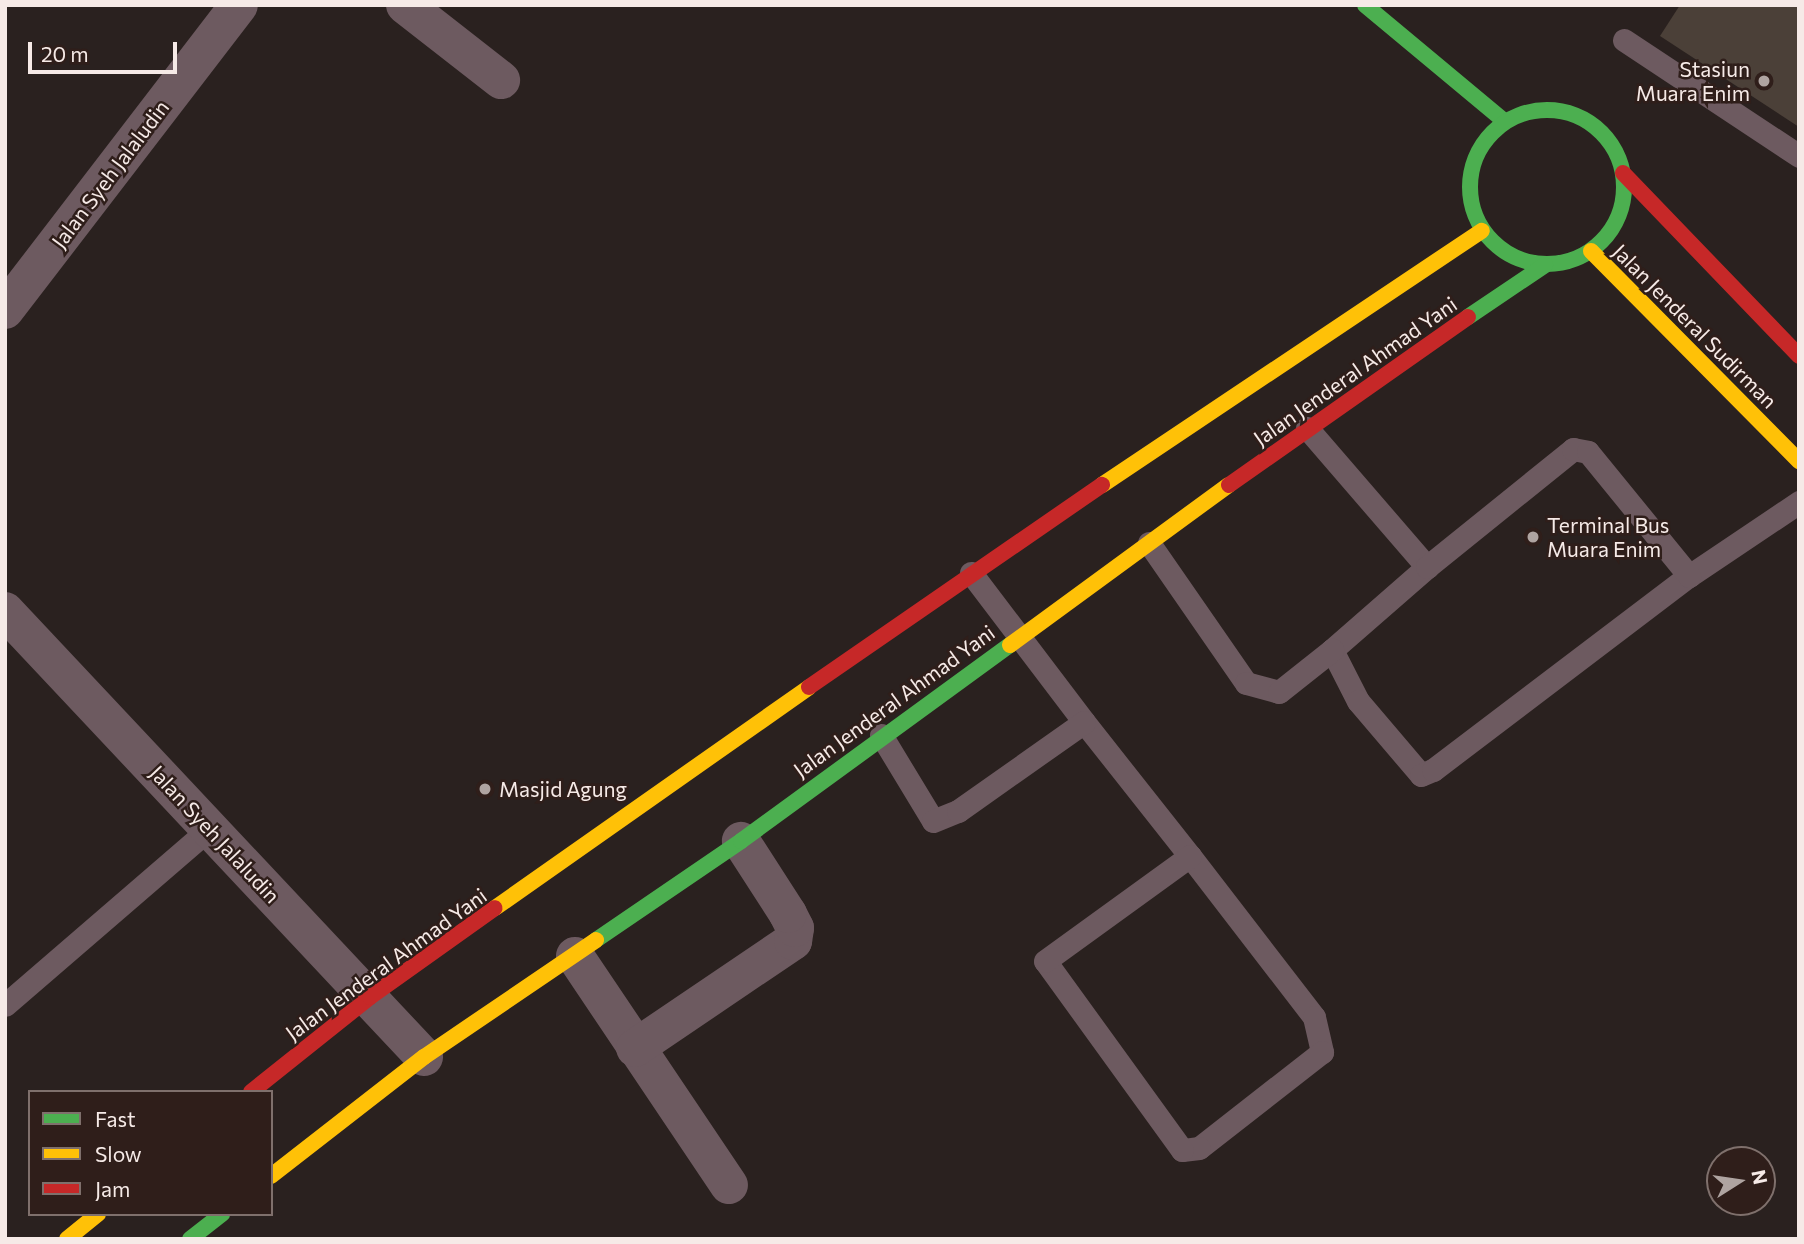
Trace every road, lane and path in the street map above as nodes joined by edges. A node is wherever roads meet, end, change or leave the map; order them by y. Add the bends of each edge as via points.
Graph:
1 (239, 5) edge
2 (405, 5) edge
3 (1365, 5) edge
4 (1624, 40) dead end
5 (501, 80) dead end
6 (1504, 121) junction
7 (1799, 156) edge
8 (1623, 173) junction
9 (1482, 231) junction
10 (1591, 251) junction
11 (1545, 265) junction
12 (5, 310) edge
13 (1799, 356) edge
14 (1307, 428) junction
15 (1799, 461) edge
16 (1799, 502) edge
17 (1149, 543) junction
18 (1427, 567) junction
19 (971, 573) junction
20 (1689, 576) junction
21 (5, 611) edge
22 (1020, 635) junction
23 (1332, 650) junction
24 (1084, 722) junction
25 (881, 735) junction
26 (210, 828) junction
27 (741, 841) junction
28 (1190, 856) junction
29 (575, 956) junction
30 (370, 997) junction
31 (5, 1005) edge
32 (635, 1048) junction
33 (424, 1057) junction
34 (254, 1090) edge
35 (273, 1174) edge
36 (729, 1185) dead end
37 (96, 1216) edge
38 (219, 1216) edge
39 (67, 1239) edge
40 (190, 1239) edge

1 - 12 street, Jalan Syeh Jalaludin
2 - 5 street
3 - 6 main road
4 - 7 lane
6 - 8 main road via 1527,111 1553,109 1577,115 1598,129 1614,149
6 - 9 main road via 1478,152 1469,192
8 - 10 main road via 1618,216
8 - 13 main road
9 - 11 main road via 1510,256
9 - 19 main road, Jalan Jenderal Ahmad Yani
10 - 11 main road
10 - 15 main road, Jalan Jenderal Sudirman
11 - 14 main road, Jalan Jenderal Ahmad Yani
14 - 17 main road, Jalan Jenderal Ahmad Yani
14 - 18 lane
16 - 20 lane
17 - 22 main road, Jalan Jenderal Ahmad Yani
17 - 23 lane via 1246,683 1279,691
18 - 20 lane via 1573,449 1588,452
18 - 23 lane
19 - 22 lane
19 - 30 main road, Jalan Jenderal Ahmad Yani
20 - 23 lane via 1433,771 1421,775 1358,701
21 - 26 street, Jalan Syeh Jalaludin
22 - 24 lane
22 - 25 main road, Jalan Jenderal Ahmad Yani
24 - 25 lane via 958,811 933,821
24 - 28 lane
25 - 27 main road, Jalan Jenderal Ahmad Yani
26 - 30 street, Jalan Syeh Jalaludin
26 - 31 lane
27 - 29 main road, Jalan Jenderal Ahmad Yani
27 - 32 street via 788,914 795,928 793,941
28 - 28 lane via 1314,1017 1322,1052 1199,1148 1182,1150 1045,961
29 - 32 street
29 - 33 main road, Jalan Jenderal Ahmad Yani
30 - 33 street, Jalan Syeh Jalaludin
30 - 34 main road, Jalan Jenderal Ahmad Yani
32 - 36 street
33 - 35 main road, Jalan Jenderal Ahmad Yani
37 - 39 main road
38 - 40 main road

